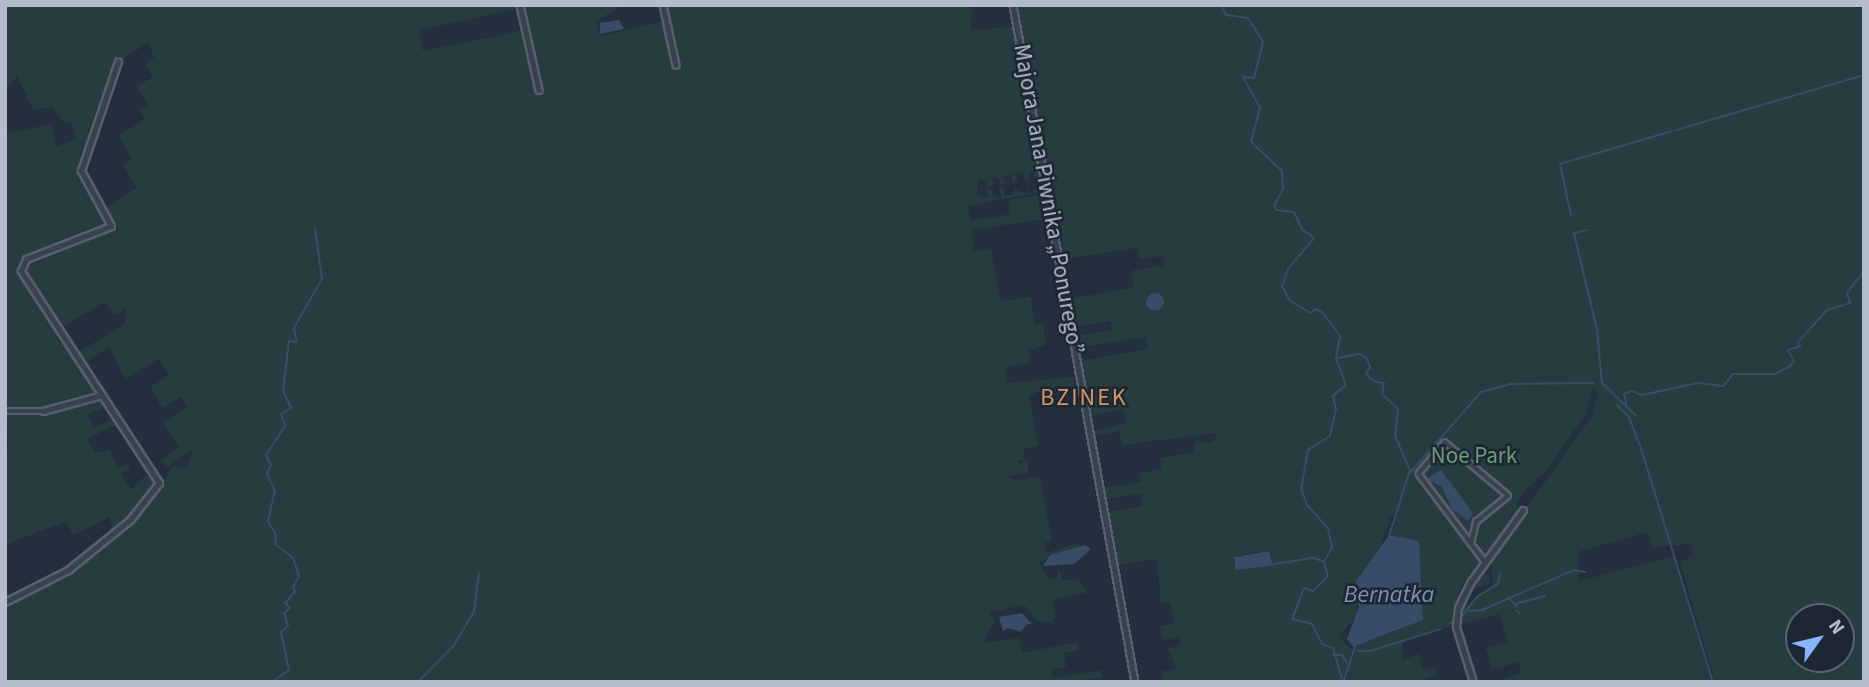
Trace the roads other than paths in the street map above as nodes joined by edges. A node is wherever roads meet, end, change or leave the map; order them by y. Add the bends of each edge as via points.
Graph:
1 (520, 5) edge
2 (663, 5) edge
3 (1013, 5) edge
4 (118, 62) dead end
5 (676, 65) dead end
6 (539, 90) dead end
7 (102, 395) junction
8 (5, 411) edge
9 (1523, 510) dead end
10 (1471, 544) junction
11 (1484, 565) junction
12 (5, 602) edge
13 (1135, 682) edge
14 (1473, 682) edge

1 - 6 street
2 - 5 street
3 - 13 street, Majora Jana Piwnika „Ponurego”
4 - 7 street via 81,171 111,226 26,259 21,266 23,276
7 - 8 street via 43,411
7 - 12 street via 157,478 157,489 130,520 68,570
9 - 11 street
10 - 10 street via 1419,474 1445,443 1508,496 1476,522
10 - 11 street
11 - 14 street via 1465,591 1456,620

